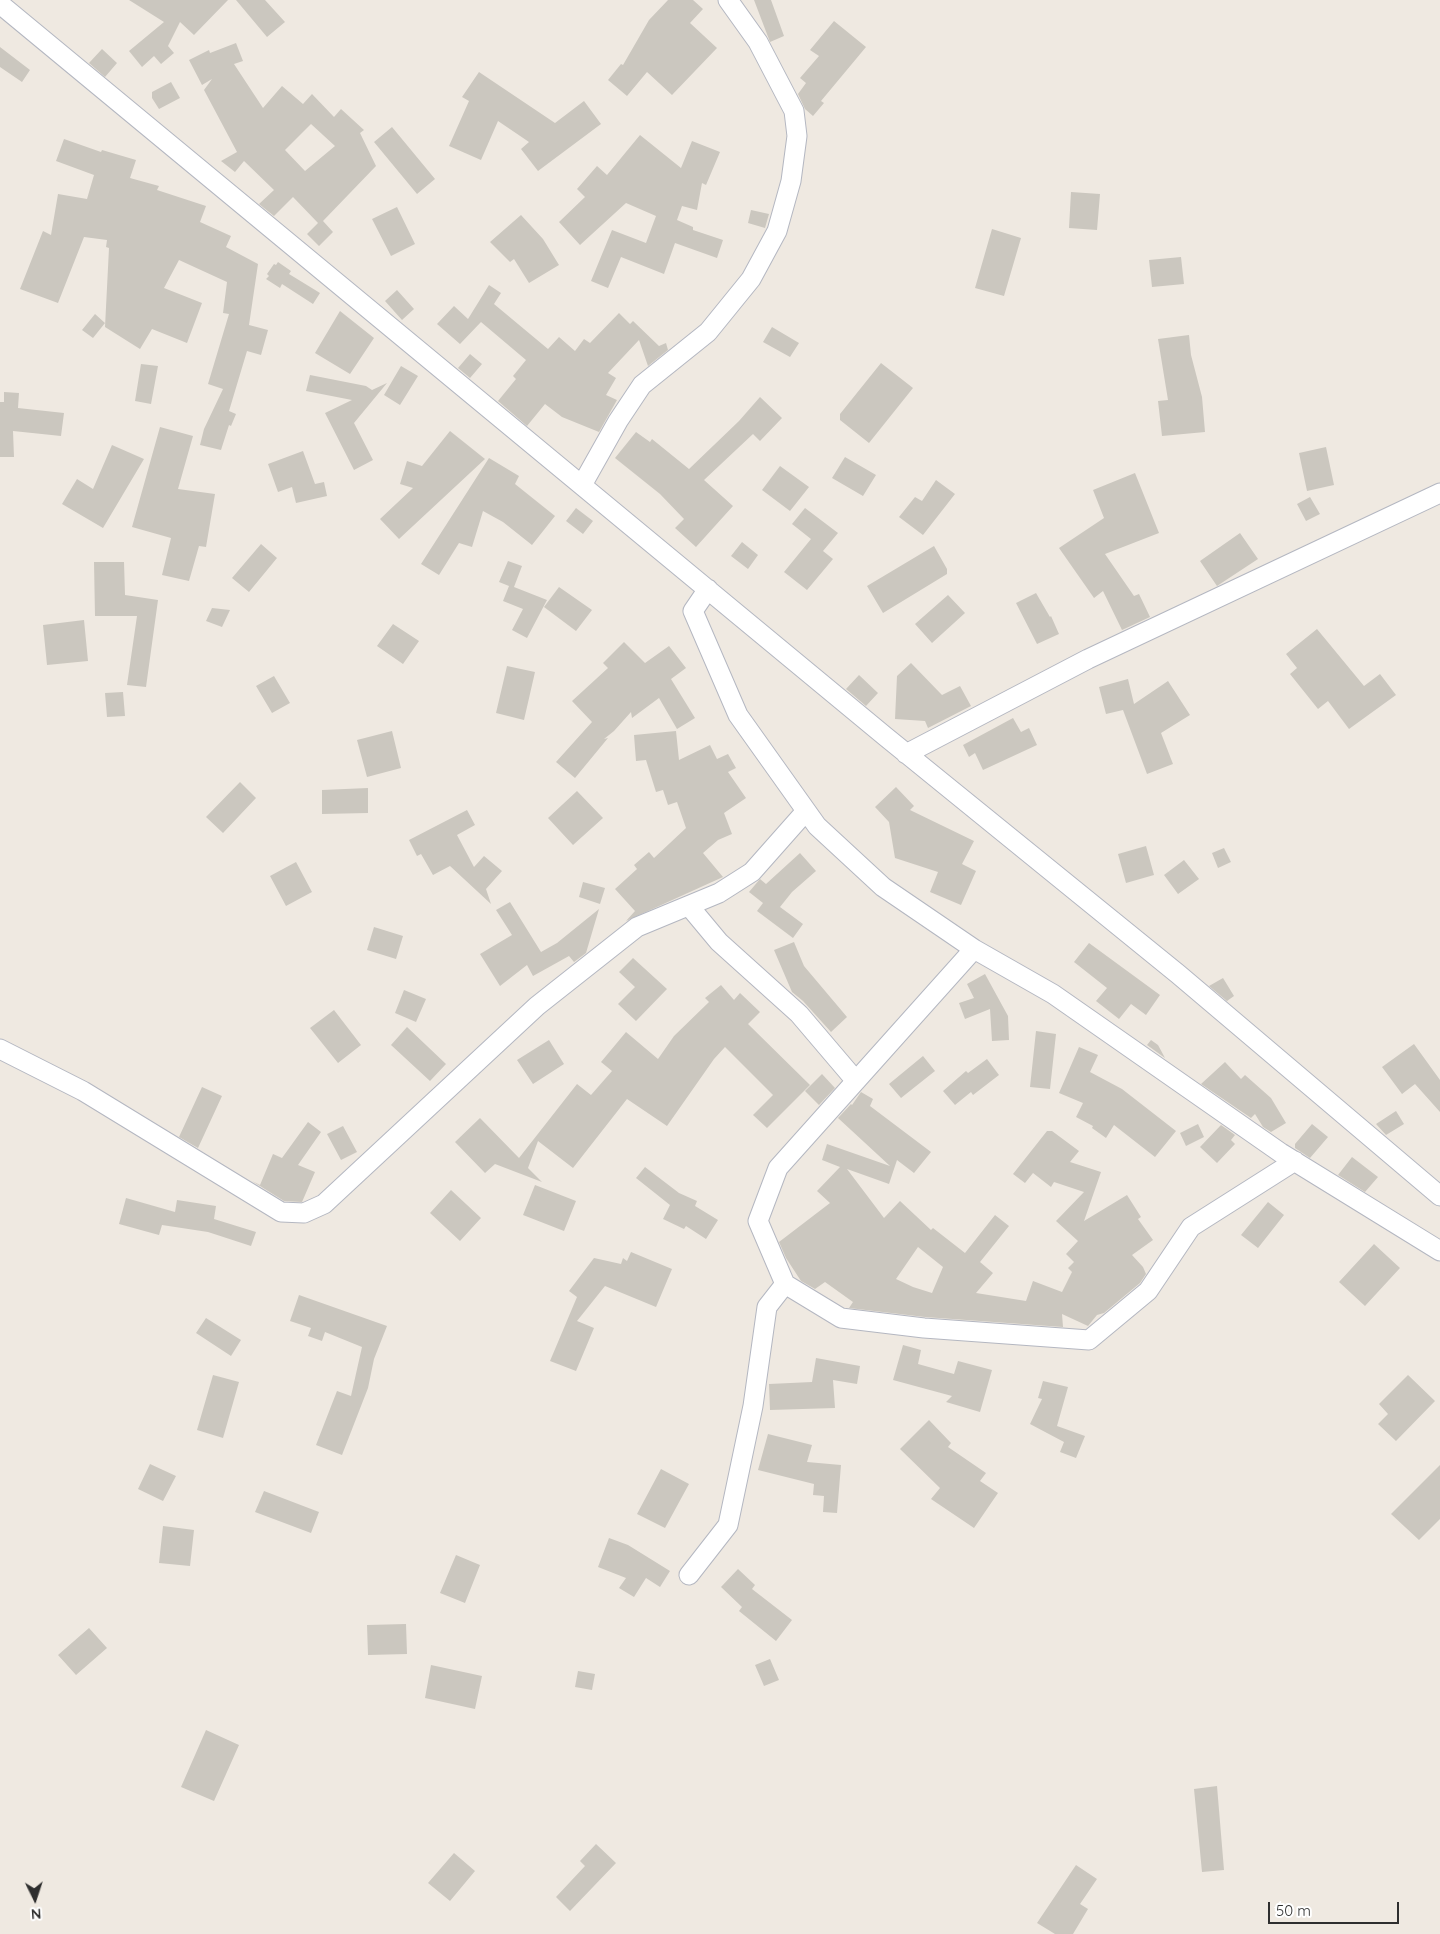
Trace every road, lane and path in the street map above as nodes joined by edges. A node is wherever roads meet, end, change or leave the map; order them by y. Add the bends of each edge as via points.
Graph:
1 (728, 0) edge
2 (0, 4) edge
3 (582, 485) junction
4 (1440, 493) edge
5 (708, 589) junction
6 (906, 754) junction
7 (806, 811) junction
8 (689, 906) junction
9 (974, 949) junction
10 (0, 1049) edge
11 (856, 1081) junction
12 (1294, 1161) junction
13 (1440, 1196) edge
14 (1440, 1251) edge
15 (785, 1284) junction
16 (689, 1574) dead end

1 - 3 street via 758,42 794,111 797,136 792,181 778,231 751,279 708,332 642,385
2 - 3 street
3 - 5 street
4 - 6 street via 1088,659
5 - 6 street
5 - 7 street via 693,611 738,715
6 - 13 street via 1178,974
7 - 8 street via 752,872 719,893
7 - 9 street via 817,826 883,888
8 - 10 street via 637,927 537,1006 324,1204 304,1213 281,1212 83,1091
8 - 11 street via 720,942 799,1014
9 - 11 street
9 - 12 street via 1053,994
11 - 15 street via 778,1168 758,1220
12 - 14 street
12 - 15 street via 1192,1228 1148,1291 1090,1340 924,1328 841,1318
15 - 16 street via 767,1307 753,1406 728,1525

